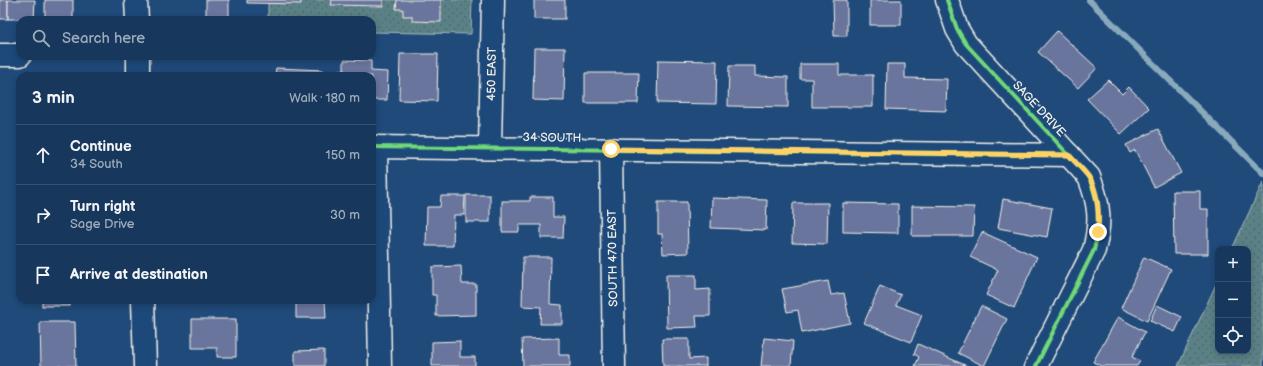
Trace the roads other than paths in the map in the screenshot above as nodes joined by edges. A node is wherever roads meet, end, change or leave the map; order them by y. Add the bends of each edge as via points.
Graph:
1 (136, 0) edge
2 (493, 0) edge
3 (947, 0) edge
4 (137, 16) edge
5 (0, 55) edge
6 (16, 55) edge
7 (138, 60) edge
8 (138, 72) edge
9 (376, 147) edge
10 (490, 148) junction
11 (611, 149) junction
12 (1069, 155) junction
13 (376, 220) edge
14 (144, 304) edge
15 (145, 366) edge
16 (380, 366) edge
17 (614, 366) edge
18 (1036, 366) edge

1 - 4 street
2 - 10 street, 450 EAST
3 - 12 street, SAGE DRIVE via 966,44
5 - 6 street
7 - 8 street
9 - 10 street, 34 SOUTH
10 - 11 street, 34 SOUTH
11 - 12 street, 34 SOUTH
11 - 17 street, SOUTH 470 EAST
12 - 18 street, SAGE DRIVE via 1089,177 1096,195 1098,232 1094,250
13 - 16 street
14 - 15 street

